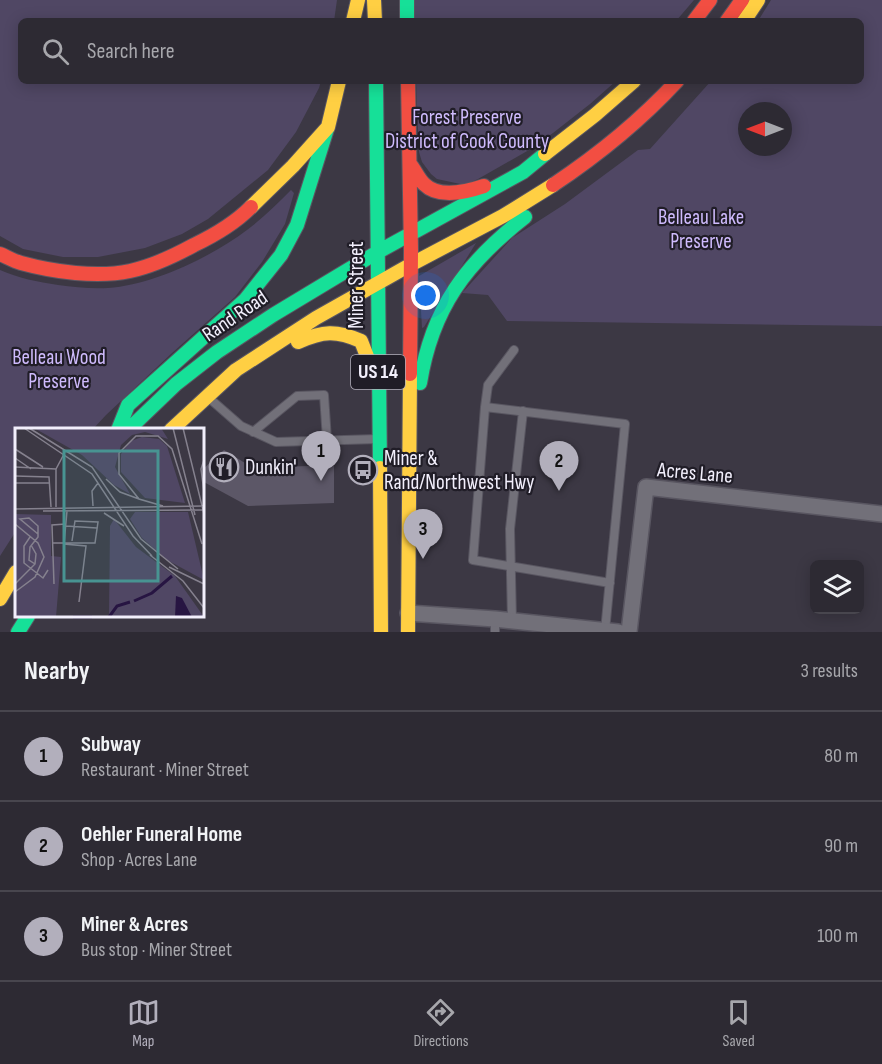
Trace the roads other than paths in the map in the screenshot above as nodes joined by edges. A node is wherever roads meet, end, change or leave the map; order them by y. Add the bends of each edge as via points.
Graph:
1 (358, 0) edge
2 (375, 0) edge
3 (407, 0) edge
4 (710, 0) edge
5 (742, 0) edge
6 (758, 0) edge
7 (354, 18) edge
8 (375, 18) edge
9 (407, 18) edge
10 (696, 18) edge
11 (730, 18) edge
12 (746, 18) edge
13 (338, 84) edge
14 (376, 84) edge
15 (408, 84) edge
16 (631, 84) edge
17 (674, 84) edge
18 (328, 127) junction
19 (609, 145) junction
20 (410, 164) junction
21 (523, 172) junction
22 (411, 235) junction
23 (376, 253) junction
24 (0, 254) edge
25 (410, 265) junction
26 (377, 283) junction
27 (514, 350) dead end
28 (236, 370) junction
29 (378, 383) junction
30 (207, 397) junction
31 (485, 407) junction
32 (523, 411) junction
33 (118, 428) edge
34 (129, 428) edge
35 (172, 428) edge
36 (254, 432) junction
37 (378, 439) junction
38 (327, 440) junction
39 (410, 484) junction
40 (882, 514) edge
41 (512, 566) junction
42 (15, 574) edge
43 (610, 583) junction
44 (0, 599) edge
45 (408, 613) junction
46 (27, 617) edge
47 (513, 621) junction
48 (495, 626) edge
49 (20, 631) edge
50 (381, 632) edge
51 (408, 632) edge
52 (610, 632) edge
53 (629, 632) edge

1 - 7 main road
2 - 8 main road
3 - 9 main road
4 - 10 main road
5 - 11 main road
6 - 12 main road
13 - 18 main road
14 - 23 main road, Miner Street / US 14
15 - 20 main road
16 - 21 main road
17 - 19 main road
18 - 24 main road via 240,218 156,263 129,271 93,274 19,263
18 - 33 main road via 297,225 281,255 245,300 128,405
19 - 25 main road via 503,216
19 - 39 main road via 501,236 473,265 447,302 421,372
20 - 21 main road via 425,185 452,193
20 - 22 main road
21 - 22 main road, Rand Road
22 - 23 main road, Rand Road
22 - 25 main road
23 - 26 main road, Miner Street / US 14
23 - 34 main road, Rand Road via 217,352
25 - 26 main road
25 - 39 main road
26 - 28 main road
26 - 29 main road, Miner Street / US 14
27 - 31 lane via 488,385
28 - 29 main road via 329,331 361,341
28 - 30 main road
29 - 37 main road, Miner Street / US 14
30 - 35 main road
30 - 36 lane
31 - 32 lane
31 - 41 lane via 473,560
32 - 41 lane via 510,529
32 - 43 lane via 625,424
36 - 38 lane via 276,442
36 - 38 lane via 297,396 324,395
37 - 38 lane
37 - 50 main road, Miner Street / US 14
39 - 45 main road
40 - 53 street, Acres Lane via 646,487
41 - 43 lane
41 - 47 lane
42 - 44 main road
43 - 52 lane
45 - 48 street
45 - 51 main road
46 - 49 main road
47 - 48 street
47 - 52 street

